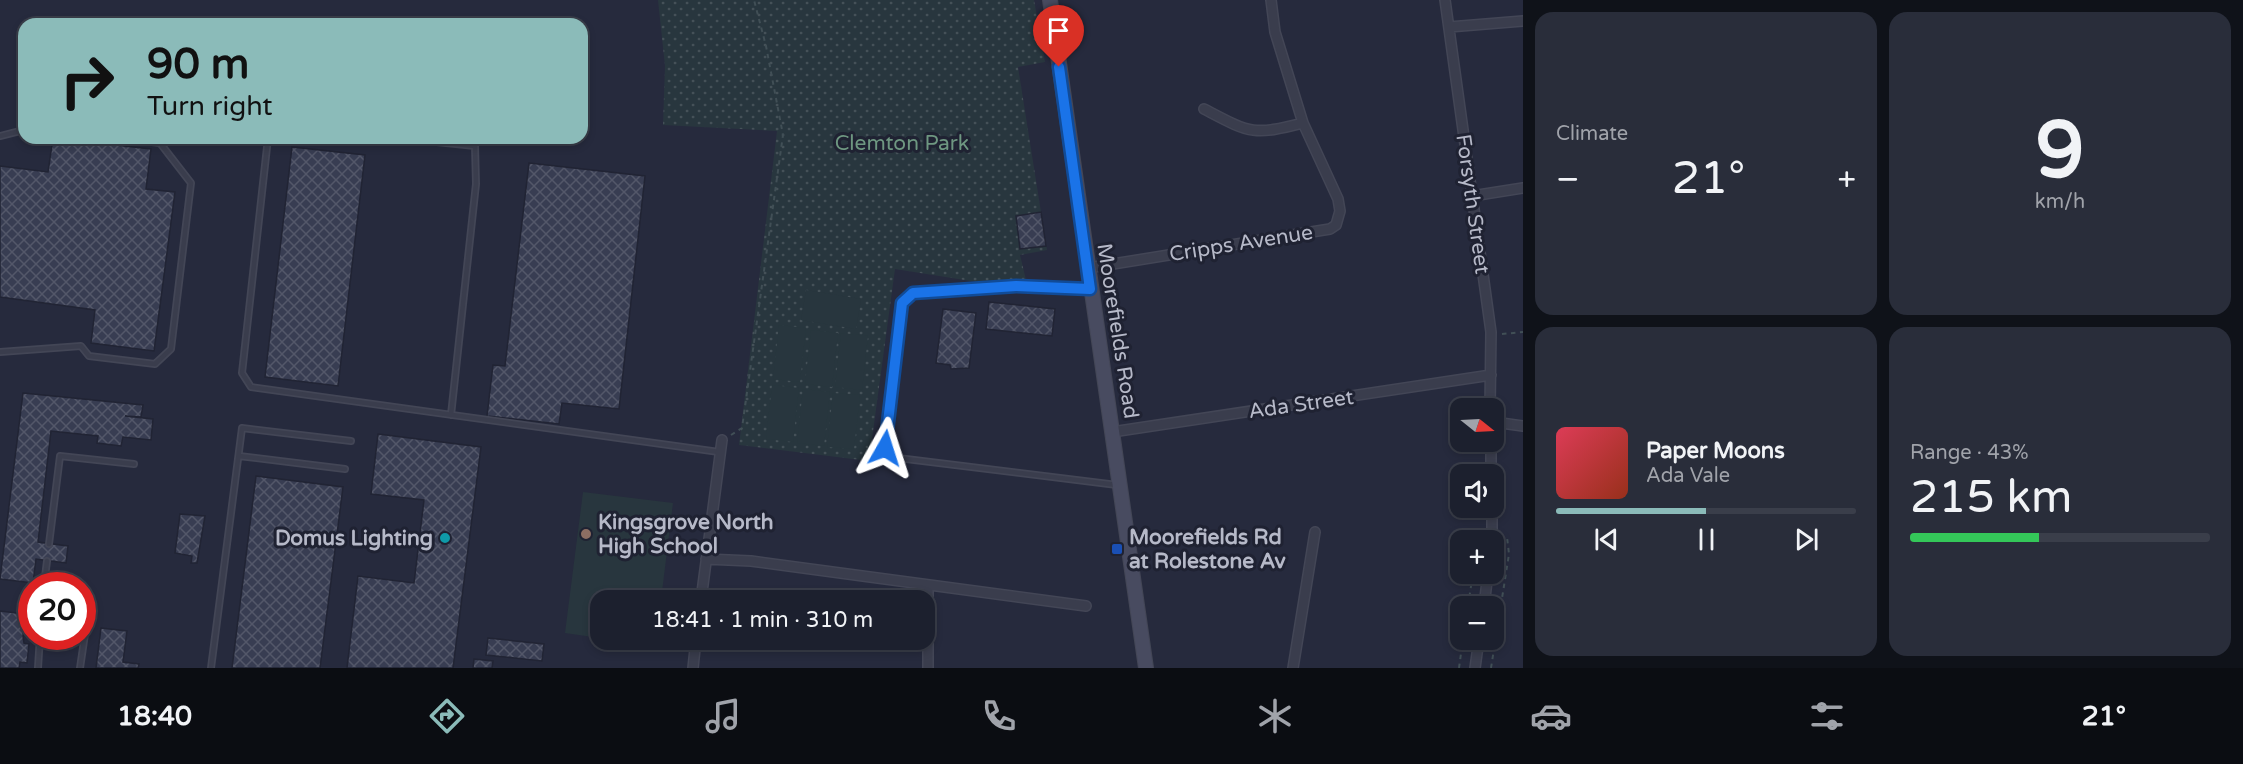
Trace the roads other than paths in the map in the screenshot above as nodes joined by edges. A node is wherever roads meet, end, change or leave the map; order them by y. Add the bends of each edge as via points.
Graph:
1 (1050, 0) edge
2 (1271, 0) edge
3 (1445, 0) edge
4 (1523, 21) edge
5 (1449, 27) junction
6 (1204, 109) dead end
7 (1303, 123) junction
8 (18, 132) edge
9 (0, 136) edge
10 (161, 144) edge
11 (267, 144) edge
12 (456, 144) edge
13 (1523, 188) edge
14 (1472, 196) junction
15 (1088, 268) junction
16 (1090, 289) junction
17 (0, 351) edge
18 (1491, 375) junction
19 (1490, 398) edge
20 (451, 415) junction
21 (1504, 423) edge
22 (1523, 426) edge
23 (1112, 432) junction
24 (722, 440) road end
25 (351, 441) dead end
26 (720, 452) junction
27 (239, 456) junction
28 (134, 464) dead end
29 (345, 469) dead end
30 (1120, 486) junction
31 (1315, 532) dead end
32 (49, 544) dead end
33 (706, 559) junction
34 (47, 561) dead end
35 (46, 572) edge
36 (928, 586) junction
37 (702, 590) edge
38 (1086, 606) dead end
39 (39, 650) edge
40 (83, 650) edge
41 (695, 650) edge
42 (1477, 650) edge
43 (38, 668) edge
44 (80, 668) edge
45 (211, 668) edge
46 (693, 668) edge
47 (928, 668) edge
48 (1146, 668) edge
49 (1293, 668) edge
50 (1475, 668) edge

1 - 15 main road, Moorefields Road
2 - 7 street, Cripps Avenue via 1275,32
3 - 5 street, Forsyth Street
4 - 5 street
5 - 14 street, Forsyth Street
6 - 7 street via 1257,132
7 - 15 street, Cripps Avenue via 1338,199 1339,218 1333,228
8 - 9 lane
10 - 17 lane via 191,183 171,349 155,364 89,356 81,346
11 - 20 lane via 242,373 251,387
12 - 20 lane via 475,146 476,184
13 - 14 street
14 - 18 street, Forsyth Street via 1491,332
15 - 16 main road, Moorefields Road
16 - 23 main road, Moorefields Road
16 - 30 lane via 1016,286 913,293 902,303 885,448 898,458
18 - 19 street, Forsyth Street
18 - 23 street, Ada Street
20 - 26 lane
21 - 22 street
23 - 30 main road, Moorefields Road
24 - 26 street
25 - 27 lane via 242,428
26 - 33 street
27 - 29 lane
27 - 45 lane
28 - 32 lane via 60,456
30 - 48 main road, Moorefields Road
31 - 49 street
33 - 36 street via 751,561
33 - 37 street
34 - 35 lane
36 - 38 street
36 - 47 street
39 - 43 lane
40 - 44 lane
41 - 46 street
42 - 50 street

